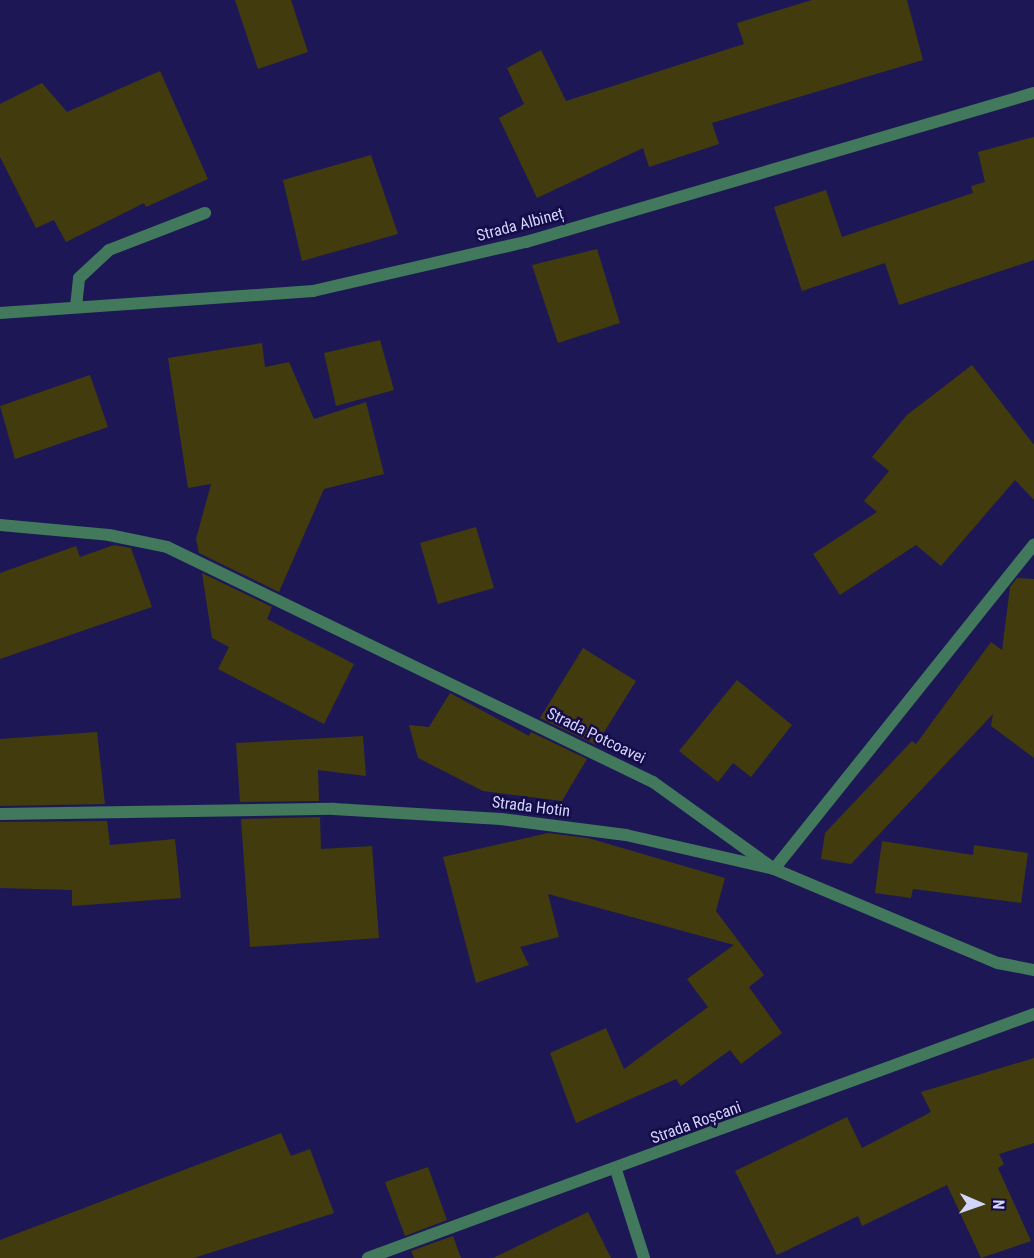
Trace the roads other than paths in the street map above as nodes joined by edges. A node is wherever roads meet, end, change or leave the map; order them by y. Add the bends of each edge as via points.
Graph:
1 (1034, 93) edge
2 (205, 213) dead end
3 (76, 307) junction
4 (0, 313) edge
5 (0, 525) edge
6 (1034, 544) edge
7 (0, 814) edge
8 (774, 869) junction
9 (1034, 970) edge
10 (1034, 1014) edge
11 (616, 1170) junction
12 (368, 1258) edge
13 (644, 1258) edge

1 - 3 street, Strada Albineț via 526,242 313,291
2 - 3 street via 109,250 80,278
3 - 4 street, Strada Albineț
5 - 8 street, Strada Potcoavei via 109,535 167,547 652,782
6 - 8 street
7 - 8 street, Strada Hotin via 334,809 501,819 626,835
8 - 9 street, Strada Hotin via 998,963
10 - 11 street, Strada Roșcani
11 - 12 street, Strada Roșcani
11 - 13 street

